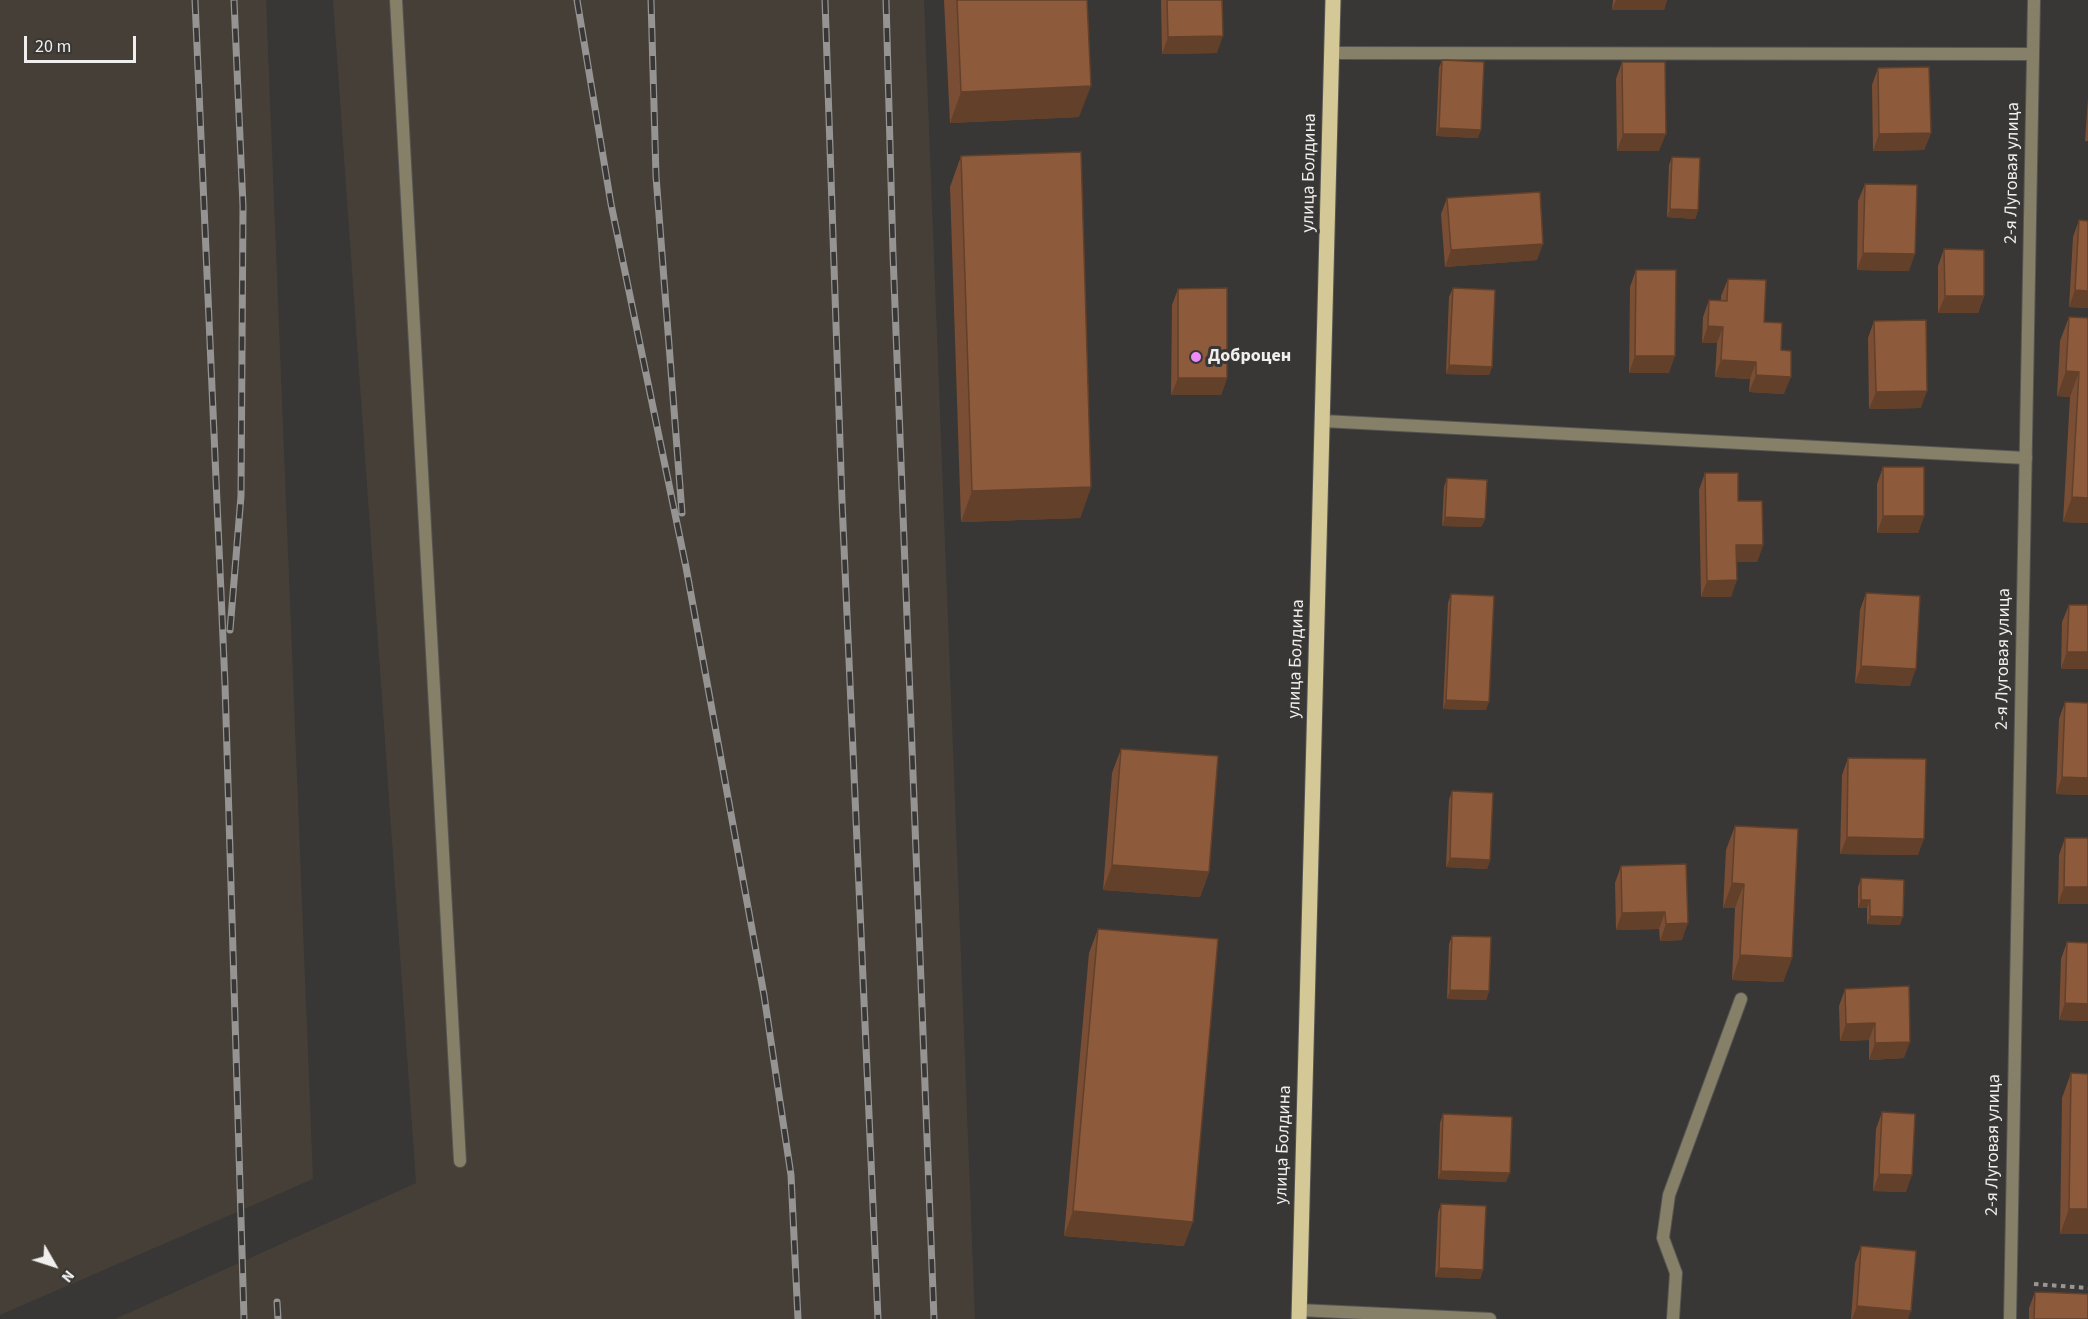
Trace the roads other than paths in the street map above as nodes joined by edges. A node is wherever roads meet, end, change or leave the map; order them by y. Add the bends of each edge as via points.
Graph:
1 (396, 0) edge
2 (1332, 0) edge
3 (2034, 0) edge
4 (1333, 53) junction
5 (2033, 54) junction
6 (1323, 421) junction
7 (2026, 458) junction
8 (1741, 999) dead end
9 (460, 1161) dead end
10 (1299, 1314) edge
11 (1490, 1319) edge
12 (1673, 1319) edge
13 (2010, 1319) edge

1 - 9 street
2 - 4 main road, улица Болдина
3 - 5 street, 2-я Луговая улица
4 - 5 street
4 - 6 main road, улица Болдина
5 - 7 street, 2-я Луговая улица
6 - 7 street
6 - 10 main road, улица Болдина
7 - 13 street, 2-я Луговая улица
8 - 12 street via 1669,1195 1663,1238 1676,1273
10 - 11 street

